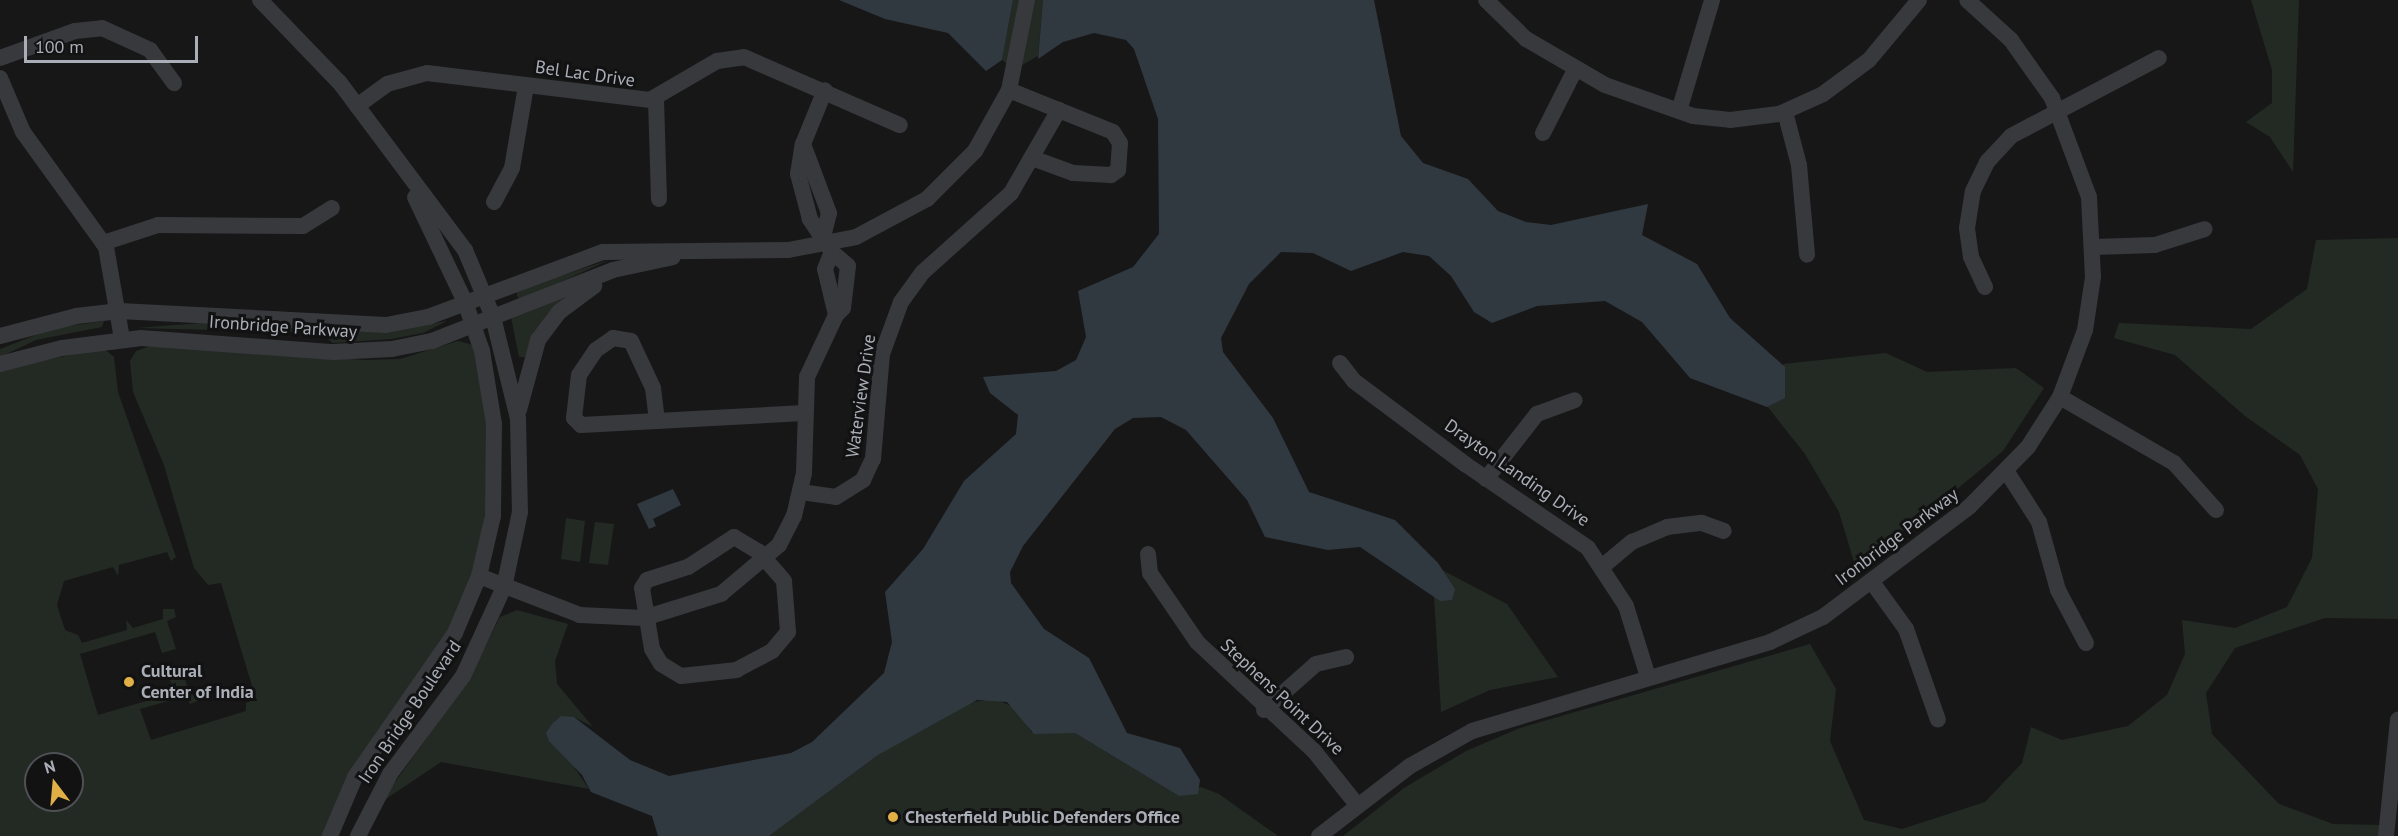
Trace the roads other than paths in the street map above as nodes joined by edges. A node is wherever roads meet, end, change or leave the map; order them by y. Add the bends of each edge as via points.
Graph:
1 (260, 0) edge
2 (1027, 0) edge
3 (1486, 0) edge
4 (1712, 0) edge
5 (1919, 0) edge
6 (1967, 0) edge
7 (0, 58) edge
8 (2159, 58) dead end
9 (1575, 70) junction
10 (0, 78) edge
11 (174, 83) dead end
12 (526, 86) junction
13 (825, 90) junction
14 (1009, 90) junction
15 (656, 99) junction
16 (357, 106) junction
17 (1059, 110) junction
18 (2058, 110) junction
19 (1679, 111) junction
20 (1785, 112) junction
21 (900, 125) dead end
22 (1543, 133) dead end
23 (1035, 159) junction
24 (405, 177) junction
25 (659, 199) dead end
26 (494, 202) dead end
27 (332, 208) dead end
28 (2205, 229) dead end
29 (104, 243) junction
30 (828, 243) junction
31 (2094, 247) junction
32 (694, 253) junction
33 (1807, 255) dead end
34 (634, 264) junction
35 (1985, 286) dead end
36 (485, 294) junction
37 (465, 302) junction
38 (120, 311) junction
39 (493, 316) junction
40 (473, 324) junction
41 (0, 336) edge
42 (122, 339) junction
43 (1340, 363) dead end
44 (0, 364) edge
45 (2060, 397) junction
46 (1575, 400) dead end
47 (804, 413) junction
48 (518, 419) junction
49 (657, 421) junction
50 (2007, 472) junction
51 (1486, 479) junction
52 (801, 492) junction
53 (2216, 510) dead end
54 (1724, 531) dead end
55 (1148, 554) dead end
56 (766, 559) junction
57 (1603, 566) junction
58 (479, 576) junction
59 (1872, 582) junction
60 (504, 587) junction
61 (644, 618) junction
62 (2086, 643) dead end
63 (1346, 657) dead end
64 (1648, 677) junction
65 (1264, 710) junction
66 (1938, 720) dead end
67 (2398, 720) edge
68 (1358, 806) junction
69 (330, 836) edge
70 (358, 836) edge
71 (1320, 836) edge
72 (2386, 836) edge

1 - 16 street, Iron Bridge Boulevard via 321,61
2 - 14 street, Ironbridge Parkway
3 - 9 street via 1526,39
4 - 19 street
5 - 20 street via 1869,60 1823,94
6 - 18 street, Ironbridge Parkway via 2011,40
7 - 11 street via 75,31 102,28 150,50
8 - 18 street
9 - 19 street
9 - 22 street
10 - 29 street via 23,132
12 - 15 street, Bel Lac Drive via 637,102
12 - 16 street, Bel Lac Drive via 420,74 387,84
12 - 26 street via 512,168
13 - 15 street, Bel Lac Drive via 756,58 737,57 704,67
13 - 21 street, Bel Lac Drive
13 - 30 street via 802,144 798,174 810,219
14 - 17 street
14 - 30 street, Ironbridge Parkway via 975,152 934,193 881,226
15 - 25 street
16 - 24 street, Iron Bridge Boulevard
17 - 23 street, Waterview Drive
17 - 23 street via 1118,136 1118,170 1111,175 1073,173
18 - 31 street, Ironbridge Parkway via 2083,172
18 - 35 street via 2011,136 1979,174 1966,228 1971,257
19 - 20 street via 1730,120
20 - 33 street via 1799,165
23 - 52 street, Waterview Drive via 990,217 923,272 898,308 882,354 873,459 863,480 836,496
24 - 36 street, Iron Bridge Boulevard via 455,236
24 - 37 street, Iron Bridge Boulevard
27 - 29 street via 303,226 158,225
28 - 31 street via 2155,245
29 - 38 street
30 - 32 street, Ironbridge Parkway
30 - 47 street via 825,269 836,315 812,358
31 - 45 street, Ironbridge Parkway via 2085,330
32 - 34 street, Ironbridge Parkway
32 - 36 street, Ironbridge Parkway via 636,248 603,252
34 - 39 street, Ironbridge Parkway
34 - 48 street via 588,289 547,325 531,357
36 - 37 street, Ironbridge Parkway
36 - 39 street, Iron Bridge Boulevard
37 - 38 street, Ironbridge Parkway via 386,325
37 - 40 street, Iron Bridge Boulevard
38 - 41 street, Ironbridge Parkway via 75,316
38 - 42 street
39 - 40 street, Ironbridge Parkway
39 - 48 street, Iron Bridge Boulevard
40 - 42 street, Ironbridge Parkway via 432,341 362,352
40 - 58 street, Iron Bridge Boulevard via 490,387 497,461
42 - 44 street, Ironbridge Parkway
43 - 51 street, Drayton Landing Drive via 1354,381
45 - 50 street, Ironbridge Parkway
45 - 53 street via 2174,463
46 - 51 street via 1537,414
47 - 49 street
47 - 52 street
48 - 60 street, Iron Bridge Boulevard via 520,512
49 - 49 street via 581,425 573,418 579,375 606,341 631,341 653,388
50 - 59 street, Ironbridge Parkway
50 - 62 street via 2035,513 2058,590
51 - 57 street, Drayton Landing Drive via 1572,534
52 - 56 street via 788,529
54 - 57 street via 1702,523 1667,527 1632,542
55 - 65 street, Stephens Point Drive via 1150,573 1177,617
56 - 61 street via 721,594
56 - 61 street via 742,538 729,539 688,567 644,582
56 - 61 street via 784,580 789,626 781,642 754,662 719,675 681,676 656,657
57 - 64 street, Drayton Landing Drive via 1636,629
58 - 60 street
58 - 69 street, Iron Bridge Boulevard via 434,669 355,777
59 - 64 street, Ironbridge Parkway via 1797,631
59 - 66 street via 1906,629
60 - 61 street via 580,615
60 - 70 street, Iron Bridge Boulevard via 463,676 390,774
63 - 65 street via 1316,664
64 - 68 street, Ironbridge Parkway via 1472,731 1410,766
65 - 68 street, Stephens Point Drive via 1314,751
67 - 72 street
68 - 71 street, Ironbridge Parkway

